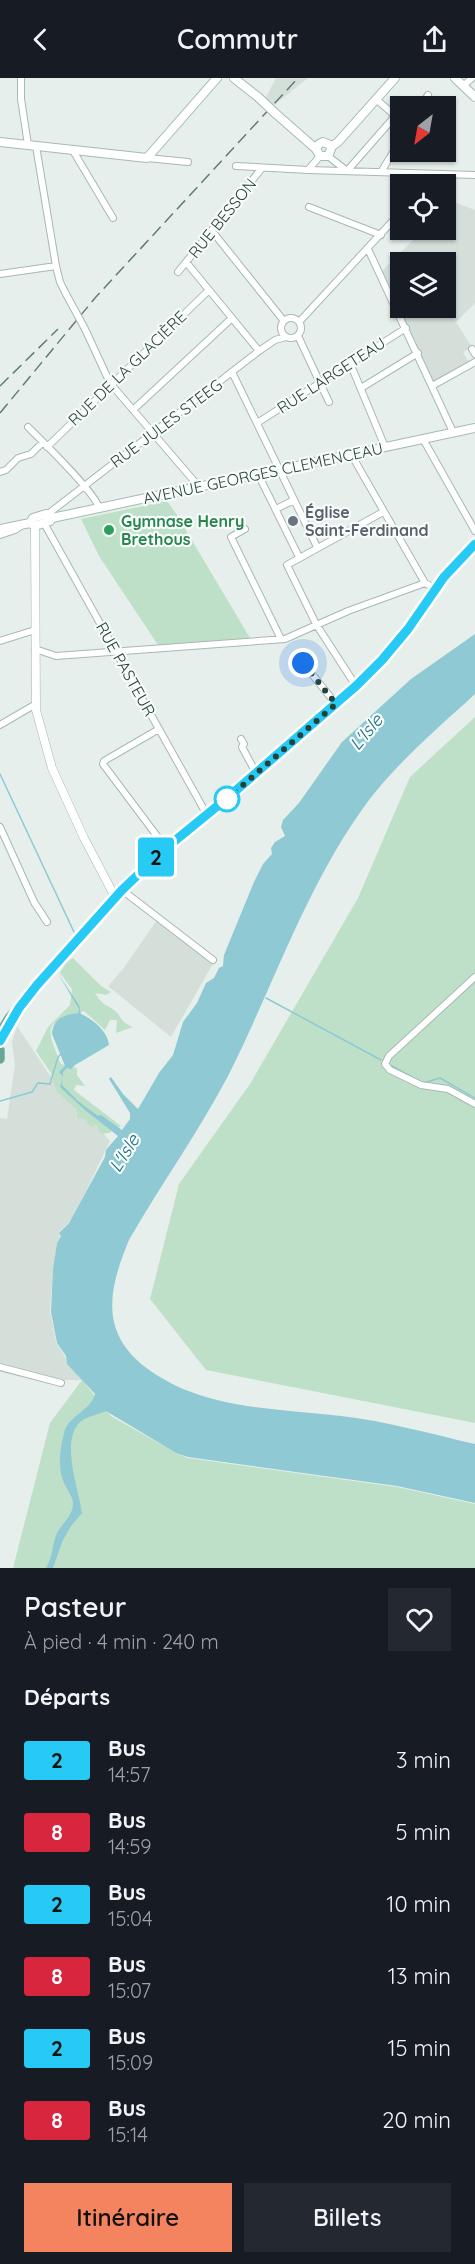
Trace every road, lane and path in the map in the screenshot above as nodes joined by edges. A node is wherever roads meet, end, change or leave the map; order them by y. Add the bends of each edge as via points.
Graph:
1 (21, 78) edge
2 (217, 78) edge
3 (234, 78) edge
4 (242, 78) edge
5 (395, 78) edge
6 (455, 78) edge
7 (472, 78) edge
8 (464, 86) junction
9 (258, 97) junction
10 (475, 98) edge
11 (376, 99) junction
12 (390, 111) edge
13 (390, 126) edge
14 (0, 142) edge
15 (32, 145) junction
16 (72, 149) junction
17 (323, 150) junction
18 (390, 157) edge
19 (147, 158) junction
20 (188, 162) dead end
21 (236, 166) dead end
22 (262, 168) junction
23 (308, 170) junction
24 (347, 171) junction
25 (381, 172) junction
26 (437, 174) edge
27 (456, 174) edge
28 (475, 175) edge
29 (309, 207) dead end
30 (113, 218) dead end
31 (390, 225) edge
32 (212, 231) junction
33 (381, 235) junction
34 (368, 249) junction
35 (186, 262) junction
36 (56, 266) junction
37 (178, 272) dead end
38 (0, 274) edge
39 (208, 290) junction
40 (232, 318) junction
41 (284, 321) junction
42 (299, 321) junction
43 (406, 328) junction
44 (298, 336) junction
45 (286, 337) junction
46 (259, 351) junction
47 (418, 353) junction
48 (475, 362) edge
49 (350, 363) junction
50 (232, 372) junction
51 (320, 382) junction
52 (111, 383) junction
53 (432, 386) junction
54 (360, 388) junction
55 (329, 402) dead end
56 (133, 410) junction
57 (257, 423) junction
58 (28, 427) dead end
59 (475, 428) edge
60 (152, 432) junction
61 (453, 432) junction
62 (423, 439) junction
63 (45, 444) junction
64 (385, 447) junction
65 (351, 454) junction
66 (279, 470) junction
67 (0, 472) edge
68 (258, 474) junction
69 (84, 485) junction
70 (196, 487) junction
71 (294, 500) junction
72 (99, 508) junction
73 (276, 509) junction
74 (383, 512) junction
75 (38, 521) junction
76 (0, 529) edge
77 (245, 529) dead end
78 (475, 531) edge
79 (0, 535) edge
80 (475, 544) edge
81 (317, 547) junction
82 (299, 557) junction
83 (425, 583) junction
84 (436, 589) junction
85 (316, 624) junction
86 (35, 630) junction
87 (281, 639) junction
88 (0, 641) edge
89 (35, 649) junction
90 (115, 650) junction
91 (303, 663) dead end
92 (356, 686) junction
93 (36, 704) junction
94 (336, 704) junction
95 (0, 725) edge
96 (159, 729) junction
97 (241, 739) dead end
98 (256, 772) junction
99 (207, 815) junction
100 (0, 827) edge
101 (166, 848) junction
102 (118, 894) junction
103 (47, 922) dead end
104 (213, 960) dead end
105 (475, 977) edge
106 (19, 1008) junction
107 (0, 1033) edge
108 (0, 1041) edge
109 (0, 1050) edge
110 (0, 1059) edge
111 (475, 1104) edge
112 (0, 1367) edge
113 (61, 1383) dead end

1 - 15 street via 21,99
2 - 19 main road
3 - 9 main road
4 - 9 main road
5 - 11 main road
6 - 8 main road
7 - 8 street
8 - 10 main road
9 - 17 main road, bridge
11 - 12 street
11 - 17 main road via 338,142
13 - 24 street
14 - 15 main road
15 - 16 main road
15 - 36 street
16 - 19 main road
16 - 30 street
17 - 23 street
17 - 24 street
18 - 25 street
19 - 20 street
21 - 22 street
22 - 23 street, RUE BESSON
22 - 32 street, RUE BESSON
23 - 24 street, RUE BESSON
24 - 25 street, RUE BESSON
25 - 26 street, RUE BESSON
27 - 28 street, RUE BESSON
29 - 33 street
31 - 33 street
32 - 35 street, RUE BESSON
32 - 41 street
33 - 34 street
34 - 42 street
34 - 43 street
35 - 37 street, RUE BESSON
35 - 39 street, RUE BESSON
36 - 38 street
36 - 52 street, bridge
39 - 40 street, RUE BESSON
39 - 52 street, RUE DE LA GLACIÈRE
40 - 46 street, RUE BESSON
40 - 56 street
41 - 42 street
41 - 45 street via 281,331
42 - 44 street via 302,327
43 - 47 street
43 - 49 street, RUE LARGETEAU
44 - 45 street
44 - 51 street
45 - 46 street, RUE JULES STEEG
46 - 50 street, RUE JULES STEEG
47 - 53 street
47 - 54 street
48 - 53 street
49 - 51 street, RUE LARGETEAU
49 - 54 street
50 - 57 street
50 - 60 street, RUE JULES STEEG
51 - 55 street
51 - 57 street, RUE LARGETEAU
52 - 56 street
52 - 63 street, RUE DE LA GLACIÈRE
53 - 61 street
54 - 64 street
56 - 60 street
57 - 66 street
58 - 63 street
59 - 61 main road, AVENUE GEORGES CLEMENCEAU
60 - 69 street, RUE JULES STEEG
60 - 70 street
61 - 62 main road, AVENUE GEORGES CLEMENCEAU
62 - 64 main road, AVENUE GEORGES CLEMENCEAU
62 - 78 street
63 - 67 street, RUE DE LA GLACIÈRE
63 - 69 street
64 - 65 main road, AVENUE GEORGES CLEMENCEAU
65 - 66 main road, AVENUE GEORGES CLEMENCEAU
65 - 74 street
66 - 68 main road, AVENUE GEORGES CLEMENCEAU
66 - 71 street
68 - 70 main road, AVENUE GEORGES CLEMENCEAU
68 - 73 street
69 - 72 street
69 - 75 street, RUE JULES STEEG
70 - 72 main road, AVENUE GEORGES CLEMENCEAU
71 - 73 street
71 - 81 street
72 - 75 main road, AVENUE GEORGES CLEMENCEAU
73 - 82 street
74 - 81 street
74 - 83 street
75 - 76 main road, AVENUE GEORGES CLEMENCEAU
75 - 79 street, AVENUE GEORGES CLEMENCEAU
75 - 86 street
75 - 90 street, RUE PASTEUR
77 - 87 street via 231,537
80 - 84 main road
81 - 82 street
82 - 85 street via 287,565
83 - 84 street
83 - 85 street
84 - 92 main road via 400,638
85 - 87 street
85 - 92 street
86 - 88 street
86 - 89 street
87 - 90 street
89 - 90 street via 56,656
89 - 93 street
90 - 96 street, RUE PASTEUR
91 - 94 street
92 - 94 main road
93 - 95 street
93 - 102 street via 52,768
94 - 98 main road
96 - 99 street, RUE PASTEUR
96 - 101 street via 103,764
97 - 98 street
98 - 99 main road
99 - 101 main road
100 - 103 street
101 - 102 main road
102 - 104 street
102 - 106 main road
105 - 111 street via 385,1064 421,1085 448,1089
106 - 107 main road
106 - 108 main road
109 - 110 main road
112 - 113 street

